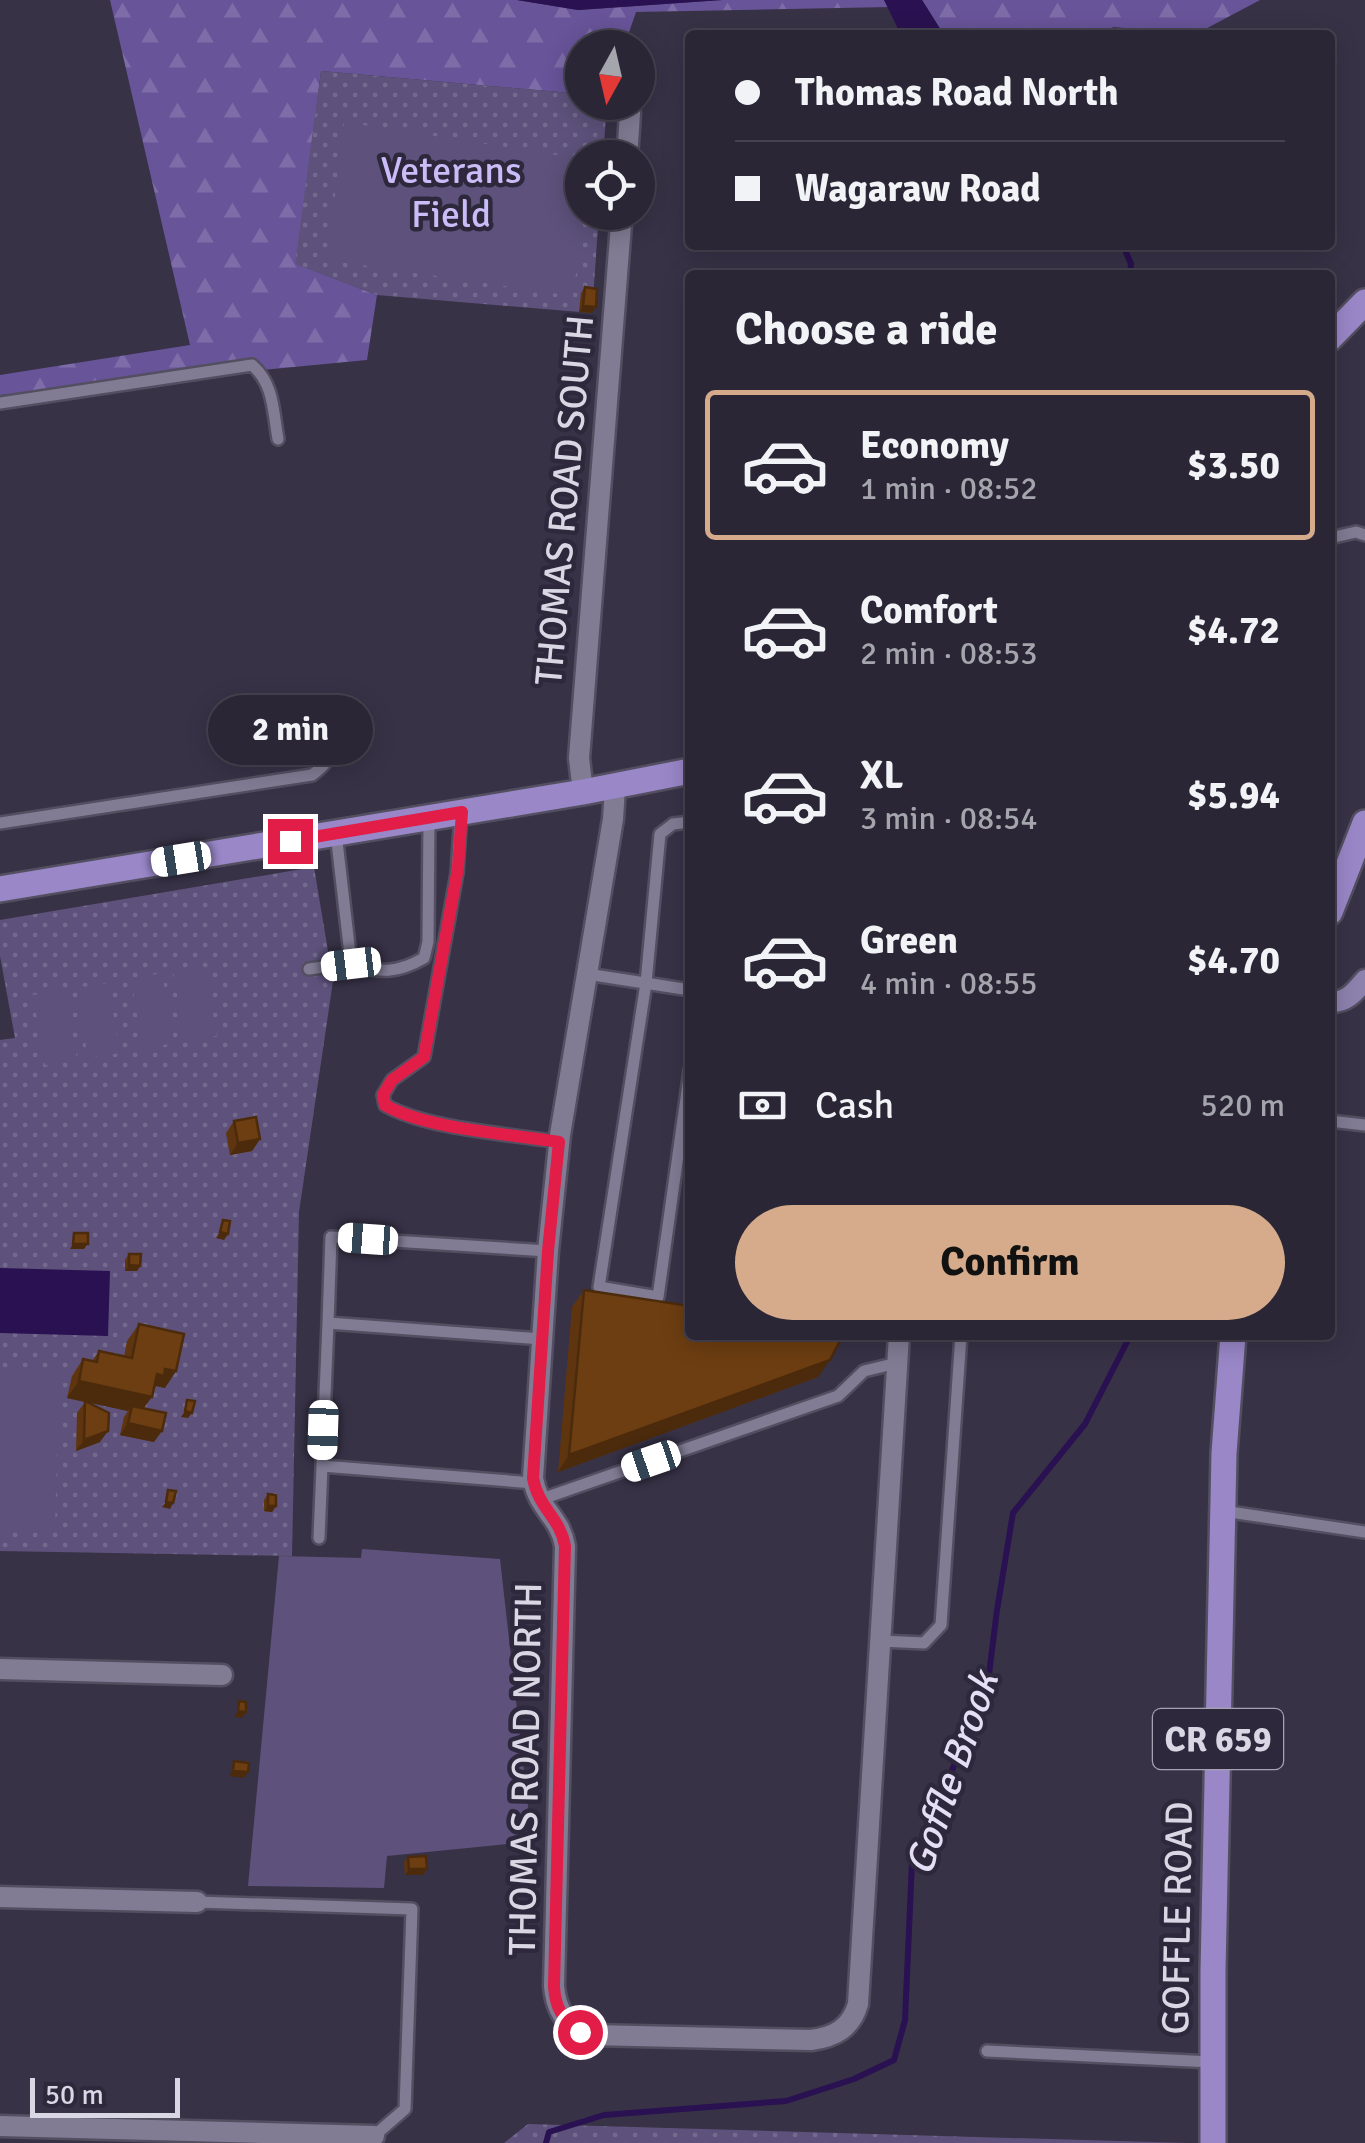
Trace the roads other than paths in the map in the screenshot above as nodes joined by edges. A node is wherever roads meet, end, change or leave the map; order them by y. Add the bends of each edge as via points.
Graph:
1 (621, 230) edge
2 (1365, 302) edge
3 (1335, 333) edge
4 (0, 403) edge
5 (278, 439) dead end
6 (1365, 536) edge
7 (1335, 537) edge
8 (327, 746) dead end
9 (685, 773) edge
10 (614, 787) junction
11 (583, 792) junction
12 (462, 812) junction
13 (429, 818) junction
14 (0, 823) edge
15 (685, 823) edge
16 (1365, 823) edge
17 (336, 833) junction
18 (0, 889) edge
19 (1335, 899) edge
20 (351, 964) junction
21 (308, 969) dead end
22 (587, 974) junction
23 (1365, 980) edge
24 (646, 984) junction
25 (685, 989) edge
26 (1335, 1002) edge
27 (685, 1106) edge
28 (1335, 1122) edge
29 (1365, 1126) edge
30 (559, 1142) junction
31 (548, 1251) junction
32 (328, 1323) junction
33 (542, 1340) junction
34 (899, 1340) edge
35 (961, 1340) edge
36 (1233, 1340) edge
37 (898, 1363) junction
38 (322, 1466) junction
39 (537, 1491) junction
40 (1223, 1511) junction
41 (1365, 1532) edge
42 (318, 1538) dead end
43 (880, 1641) junction
44 (0, 1669) edge
45 (222, 1674) dead end
46 (0, 1897) edge
47 (197, 1902) joint
48 (987, 2051) dead end
49 (1212, 2062) junction
50 (0, 2126) edge
51 (374, 2136) joint
52 (1213, 2143) edge

1 - 11 street, THOMAS ROAD SOUTH via 579,758
2 - 3 main road
4 - 5 lane via 252,365 268,385
6 - 7 lane
8 - 14 lane via 324,766 312,775
9 - 10 main road
10 - 11 main road
10 - 22 street
11 - 12 main road
12 - 13 main road
12 - 30 lane via 424,1057 392,1080 385,1105 432,1122
13 - 17 main road
13 - 20 lane via 424,958 407,968 373,972
15 - 24 lane via 660,834
16 - 19 main road
17 - 18 main road
17 - 20 lane
20 - 21 lane
22 - 24 lane
22 - 30 street
23 - 26 street
24 - 25 lane
24 - 27 lane via 599,1287 658,1298
28 - 29 lane
30 - 31 street
31 - 32 lane via 332,1236
31 - 33 street
32 - 33 lane
32 - 38 lane
33 - 39 street
34 - 37 street, THOMAS ROAD NORTH
35 - 43 lane via 941,1625 924,1644
36 - 40 main road, GOFFLE ROAD / CR 659
37 - 39 lane via 864,1371 838,1396
37 - 43 street, THOMAS ROAD NORTH
38 - 39 lane
38 - 42 lane
39 - 43 street, THOMAS ROAD NORTH via 565,1546 554,1986 561,2015 580,2032 811,2040 833,2036 854,2017
40 - 41 lane
40 - 49 main road, GOFFLE ROAD / CR 659
44 - 45 street
46 - 47 street
47 - 51 lane via 412,1909 405,2109
48 - 49 lane
49 - 52 main road, GOFFLE ROAD / CR 659
50 - 51 street

